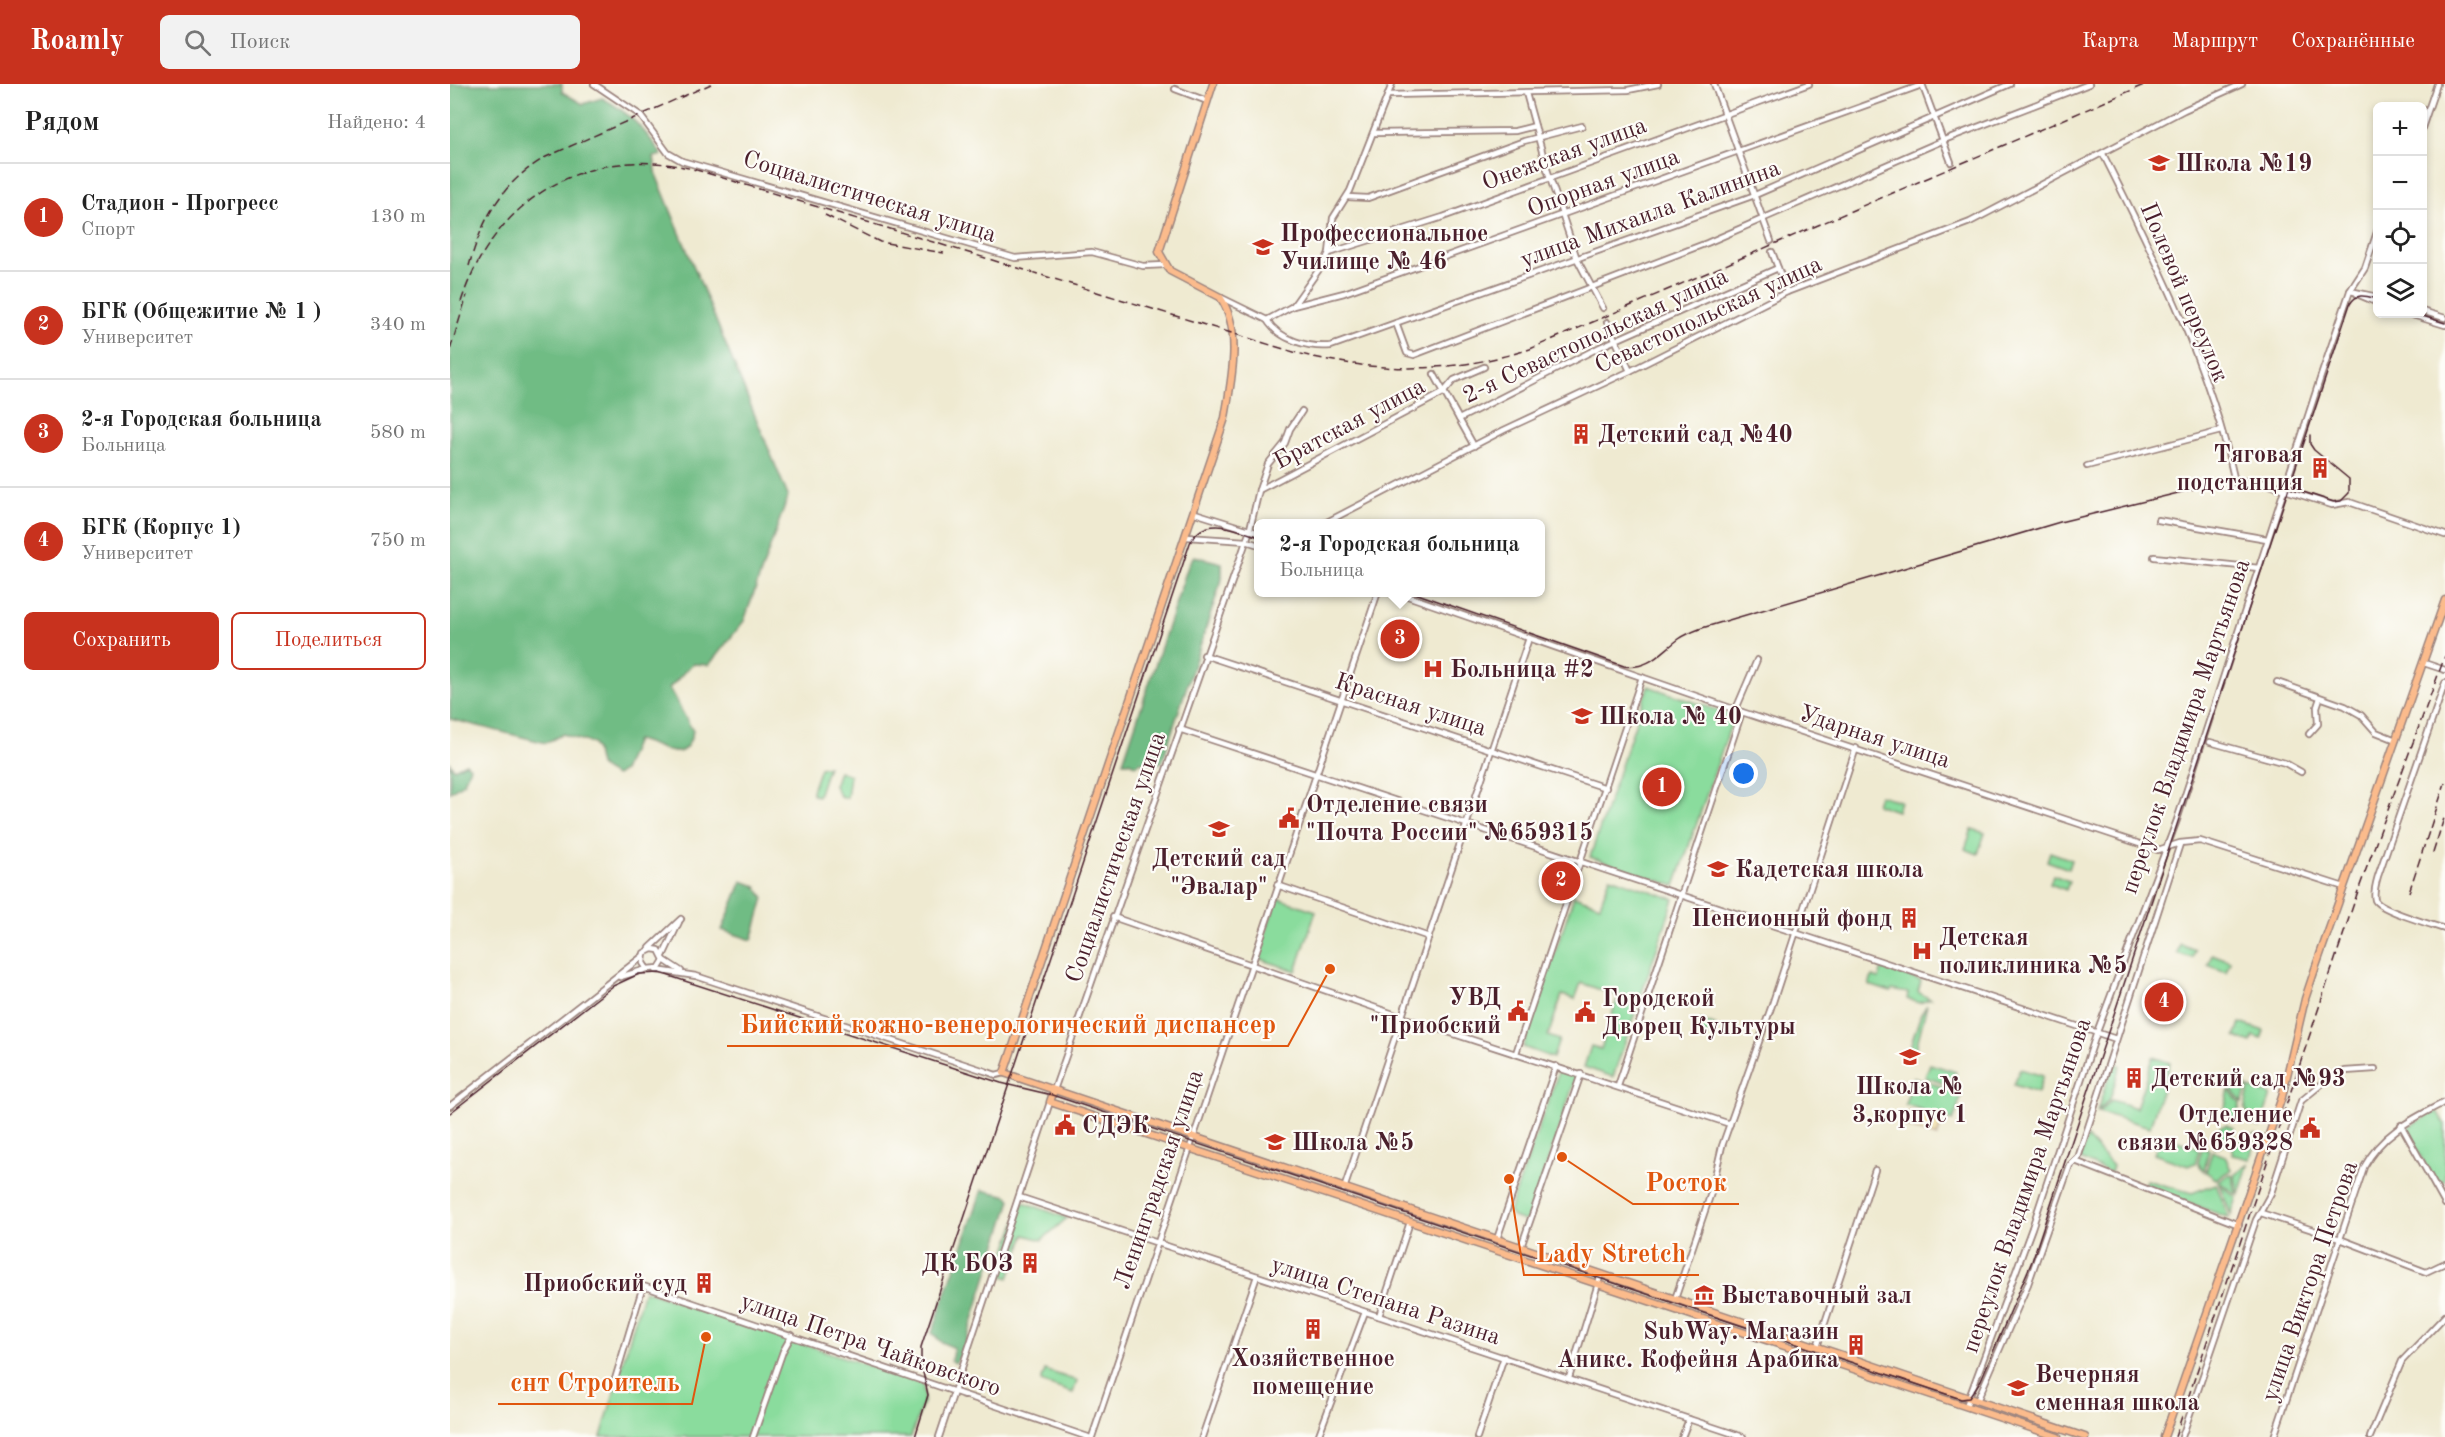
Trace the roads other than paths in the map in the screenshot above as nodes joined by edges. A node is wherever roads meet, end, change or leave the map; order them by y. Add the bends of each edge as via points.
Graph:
1 (594, 84) edge
2 (1213, 84) edge
3 (1392, 84) edge
4 (1627, 84) edge
5 (1658, 84) edge
6 (1714, 84) edge
7 (1809, 84) edge
8 (2010, 84) edge
9 (2089, 84) edge
10 (2242, 84) edge
11 (2437, 84) edge
12 (1922, 85) edge
13 (1175, 89) dead end
14 (1628, 90) junction
15 (1526, 93) junction
16 (1389, 95) junction
17 (1207, 101) junction
18 (2427, 113) edge
19 (1934, 115) junction
20 (1726, 116) junction
21 (1535, 126) junction
22 (1582, 126) dead end
23 (1375, 133) junction
24 (1538, 138) junction
25 (1944, 140) junction
26 (1739, 153) junction
27 (2103, 153) junction
28 (1951, 162) dead end
29 (1550, 177) junction
30 (1755, 195) junction
31 (1347, 197) junction
32 (1562, 215) junction
33 (1763, 219) junction
34 (1771, 242) dead end
35 (2373, 244) edge
36 (1772, 252) dead end
37 (1329, 253) junction
38 (1577, 259) junction
39 (1165, 265) junction
40 (1778, 268) junction
41 (1592, 288) junction
42 (2350, 291) junction
43 (1787, 292) junction
44 (2357, 294) junction
45 (2373, 296) edge
46 (1220, 297) junction
47 (2373, 301) edge
48 (1293, 306) junction
49 (1603, 308) dead end
50 (2427, 313) edge
51 (2422, 318) edge
52 (2445, 318) edge
53 (1267, 320) junction
54 (1607, 322) dead end
55 (1396, 323) junction
56 (2445, 325) edge
57 (1616, 341) junction
58 (1484, 367) dead end
59 (1630, 371) junction
60 (1434, 374) dead end
61 (1443, 393) junction
62 (1302, 411) dead end
63 (1459, 419) junction
64 (2221, 430) junction
65 (1474, 446) junction
66 (2087, 466) dead end
67 (2257, 481) dead end
68 (2235, 482) dead end
69 (2285, 489) junction
70 (1258, 490) junction
71 (1195, 513) junction
72 (1333, 519) edge
73 (2158, 520) dead end
74 (1250, 529) junction
75 (1254, 531) edge
76 (2445, 535) edge
77 (1187, 537) junction
78 (2266, 539) junction
79 (1246, 541) junction
80 (1254, 543) edge
81 (2154, 557) dead end
82 (2259, 568) junction
83 (1376, 597) edge
84 (1410, 597) edge
85 (2445, 600) edge
86 (1529, 638) junction
87 (1204, 655) junction
88 (1757, 660) dead end
89 (2424, 663) junction
90 (2445, 670) edge
91 (1642, 677) junction
92 (2277, 682) dead end
93 (2445, 683) edge
94 (2320, 698) junction
95 (1340, 699) junction
96 (1739, 710) junction
97 (2210, 719) junction
98 (2217, 722) dead end
99 (1179, 729) junction
100 (2309, 734) dead end
101 (2397, 740) junction
102 (2210, 742) dead end
103 (1856, 748) junction
104 (1492, 749) junction
105 (2301, 772) dead end
106 (1315, 773) junction
107 (1606, 788) junction
108 (1467, 823) junction
109 (2180, 843) junction
110 (2164, 851) junction
111 (1581, 860) junction
112 (1277, 885) junction
113 (2344, 887) junction
114 (1682, 894) junction
115 (1113, 917) junction
116 (2445, 929) edge
117 (1795, 933) junction
118 (1429, 937) junction
119 (649, 950) junction
120 (643, 956) junction
121 (664, 958) junction
122 (1250, 965) junction
123 (647, 969) junction
124 (656, 970) junction
125 (683, 973) junction
126 (617, 977) junction
127 (1402, 1017) junction
128 (2097, 1032) junction
129 (2116, 1040) junction
130 (1516, 1053) junction
131 (1556, 1066) junction
132 (2375, 1069) dead end
133 (1004, 1073) junction
134 (1581, 1074) junction
135 (1618, 1086) junction
136 (1054, 1090) junction
137 (1050, 1102) junction
138 (2445, 1102) edge
139 (450, 1106) edge
140 (1730, 1124) junction
141 (2401, 1125) junction
142 (1191, 1138) junction
143 (1188, 1148) junction
144 (2075, 1161) junction
145 (1875, 1170) dead end
146 (1344, 1189) junction
147 (1019, 1197) junction
148 (1341, 1199) junction
149 (2445, 1204) edge
150 (2261, 1213) junction
151 (1410, 1222) junction
152 (2239, 1225) junction
153 (1497, 1239) junction
154 (2340, 1239) junction
155 (1155, 1244) junction
156 (1521, 1247) junction
157 (2445, 1263) edge
158 (1601, 1274) junction
159 (1257, 1276) junction
160 (1598, 1284) junction
161 (1675, 1299) junction
162 (1672, 1309) junction
163 (1365, 1312) junction
164 (1379, 1316) junction
165 (2445, 1316) edge
166 (792, 1335) junction
167 (1817, 1347) junction
168 (1504, 1357) junction
169 (1569, 1378) junction
170 (613, 1386) dead end
171 (953, 1392) junction
172 (1969, 1398) junction
173 (1977, 1401) junction
174 (1966, 1406) junction
175 (1689, 1419) junction
176 (2034, 1420) junction
177 (2031, 1428) junction
178 (753, 1437) edge
179 (939, 1437) edge
180 (1090, 1437) edge
181 (1202, 1437) edge
182 (1318, 1437) edge
183 (1477, 1437) edge
184 (1682, 1437) edge
185 (1743, 1437) edge
186 (2058, 1437) edge
187 (2085, 1437) edge
188 (2164, 1437) edge
189 (2182, 1437) edge
190 (2274, 1437) edge
191 (2370, 1437) edge

1 - 39 street, Социалистическая улица via 639,115 668,153 682,161 1016,258 1092,252 1143,266
2 - 17 main road
3 - 16 street
4 - 14 street
5 - 14 street
6 - 20 street
7 - 20 street, Онежская улица
8 - 19 street, улица Михаила Калинина
9 - 25 street
10 - 27 street, Севастопольская улица
11 - 18 street
12 - 19 street
12 - 26 street, Опорная улица
13 - 17 street
14 - 15 street
15 - 16 street
15 - 21 street
16 - 23 street
17 - 39 main road via 1160,247
19 - 25 street
19 - 30 street, улица Михаила Калинина
20 - 26 street
20 - 29 street, Онежская улица
21 - 23 street via 1515,131
21 - 24 street
22 - 24 street
23 - 31 street
24 - 29 street
24 - 31 street via 1368,198
25 - 28 street
25 - 33 street
26 - 30 street
26 - 32 street, Опорная улица
27 - 43 street, Севастопольская улица via 1970,222
27 - 64 street, Полевой переулок via 2198,355
29 - 32 street
29 - 37 street, Онежская улица via 1443,217
30 - 33 street
30 - 38 street, улица Михаила Калинина
31 - 37 street via 1333,218
32 - 38 street
32 - 48 street, Опорная улица via 1344,293
33 - 34 street
33 - 41 street
35 - 42 street, переулок Владимира Мартьянова via 2365,268
36 - 40 street
37 - 48 street
38 - 41 street
38 - 55 street, улица Михаила Калинина
39 - 46 main road, Социалистическая улица
40 - 43 street
40 - 57 street, 2-я Севастопольская улица
41 - 49 street
41 - 55 street via 1412,355 1407,352
42 - 44 street
42 - 69 street, переулок Владимира Мартьянова
43 - 59 street, Севастопольская улица
44 - 45 street
44 - 47 street
46 - 53 street, Социалистическая улица
46 - 71 main road, Социалистическая улица via 1232,334 1232,379 1225,418
48 - 53 street
50 - 52 street
51 - 56 street
53 - 55 street, улица Михаила Калинина via 1286,338 1326,346
54 - 57 street
57 - 59 street
57 - 63 street, 2-я Севастопольская улица
58 - 61 street, Братская улица via 1456,379
59 - 65 street, Севастопольская улица
60 - 61 street
61 - 63 street
61 - 70 street, Братская улица
62 - 70 street, Социалистическая улица via 1285,443 1270,460
63 - 65 street
64 - 66 street
64 - 68 street, Полевой переулок
65 - 72 street, Севастопольская улица
67 - 69 street
69 - 76 street via 2335,505 2349,502
69 - 78 street, переулок Владимира Мартьянова
70 - 74 street, Социалистическая улица
71 - 74 street
71 - 77 main road, Социалистическая улица
73 - 78 street
74 - 75 street
74 - 79 street, Социалистическая улица
77 - 79 street
77 - 133 main road, Социалистическая улица
78 - 82 street, переулок Владимира Мартьянова
79 - 80 street
79 - 87 street, Социалистическая улица
81 - 82 street
82 - 97 street, переулок Владимира Мартьянова
83 - 95 street, Ленинградская улица
84 - 86 street, Ударная улица
85 - 89 main road
86 - 91 street, Ударная улица
86 - 104 street
87 - 95 street, Красная улица
87 - 99 street, Социалистическая улица
88 - 96 street
89 - 90 street
89 - 101 main road
91 - 96 street, Ударная улица
91 - 107 street
92 - 94 street
93 - 116 street via 2376,885 2375,899 2379,904
94 - 100 street via 2318,724
94 - 101 street via 2358,713 2374,731
95 - 104 street, Красная улица
95 - 106 street, Ленинградская улица
96 - 103 street, Ударная улица
96 - 114 street
97 - 98 street
97 - 110 street, переулок Владимира Мартьянова
99 - 106 street
99 - 115 street, Социалистическая улица
101 - 113 main road
102 - 105 street via 2285,763
103 - 110 street, Ударная улица
103 - 117 street
104 - 107 street, Красная улица
104 - 108 street
106 - 108 street
106 - 112 street, Ленинградская улица
107 - 111 street
108 - 111 street
108 - 118 street
109 - 110 street
109 - 113 street via 2199,841
109 - 129 street
110 - 128 street, переулок Владимира Мартьянова
111 - 114 street
111 - 130 street
112 - 118 street
112 - 122 street, Ленинградская улица
113 - 152 main road via 2305,999 2282,1097
114 - 117 street
114 - 135 street
115 - 122 street
115 - 136 street, Социалистическая улица
117 - 128 street
117 - 140 street
118 - 127 street
119 - 120 street
119 - 121 street via 656,949
119 - 121 street via 681,919
120 - 123 street
120 - 126 street
121 - 124 street
121 - 125 street
122 - 127 street
122 - 142 street, Ленинградская улица
123 - 124 street
123 - 126 street
124 - 125 street
125 - 133 street via 996,1075
126 - 139 street
127 - 130 street
127 - 146 street
128 - 129 street
128 - 172 street, переулок Владимира Мартьянова via 2032,1228
129 - 144 street
130 - 131 street
131 - 134 street
131 - 153 street
132 - 150 street via 2345,1071 2322,1083 2301,1101
133 - 136 main road
134 - 135 street
134 - 156 street
135 - 140 street
136 - 137 main road, Социалистическая улица
136 - 142 main road
137 - 143 main road
137 - 147 street, Социалистическая улица
138 - 141 street, улица Виктора Петрова
140 - 161 street
141 - 149 street
141 - 154 street, улица Виктора Петрова via 2369,1158
142 - 143 street, Ленинградская улица
142 - 146 main road
143 - 148 main road
143 - 155 street, Ленинградская улица
144 - 152 street
144 - 173 street via 2070,1165 2038,1260
145 - 167 street
146 - 148 main road
146 - 153 main road
147 - 155 street, улица Степана Разина
147 - 171 street, Социалистическая улица
148 - 151 main road
150 - 154 street
150 - 189 street
151 - 160 main road
151 - 164 street
152 - 188 main road
153 - 156 main road
154 - 157 street via 2426,1272
154 - 190 street, улица Виктора Петрова
155 - 159 street, улица Степана Разина
155 - 180 street, Ленинградская улица
156 - 158 main road
158 - 160 street
158 - 161 main road
159 - 163 street, улица Степана Разина
159 - 181 street
160 - 162 main road
160 - 169 street
161 - 162 main road
161 - 167 main road
162 - 174 main road
163 - 164 street, улица Степана Разина
163 - 182 street
164 - 168 street, улица Степана Разина
165 - 191 street via 2402,1361
166 - 170 street, улица Петра Чайковского via 642,1286
166 - 171 street, улица Петра Чайковского
166 - 178 street
167 - 172 main road
168 - 169 street, улица Степана Разина
168 - 183 street
169 - 175 street, улица Степана Разина
171 - 179 street, Социалистическая улица
171 - 180 street, улица Петра Чайковского
172 - 173 main road
172 - 174 street, переулок Владимира Мартьянова
173 - 176 main road
174 - 177 main road
175 - 184 street
175 - 185 street, улица Степана Разина
176 - 177 main road
176 - 187 main road
177 - 186 main road

